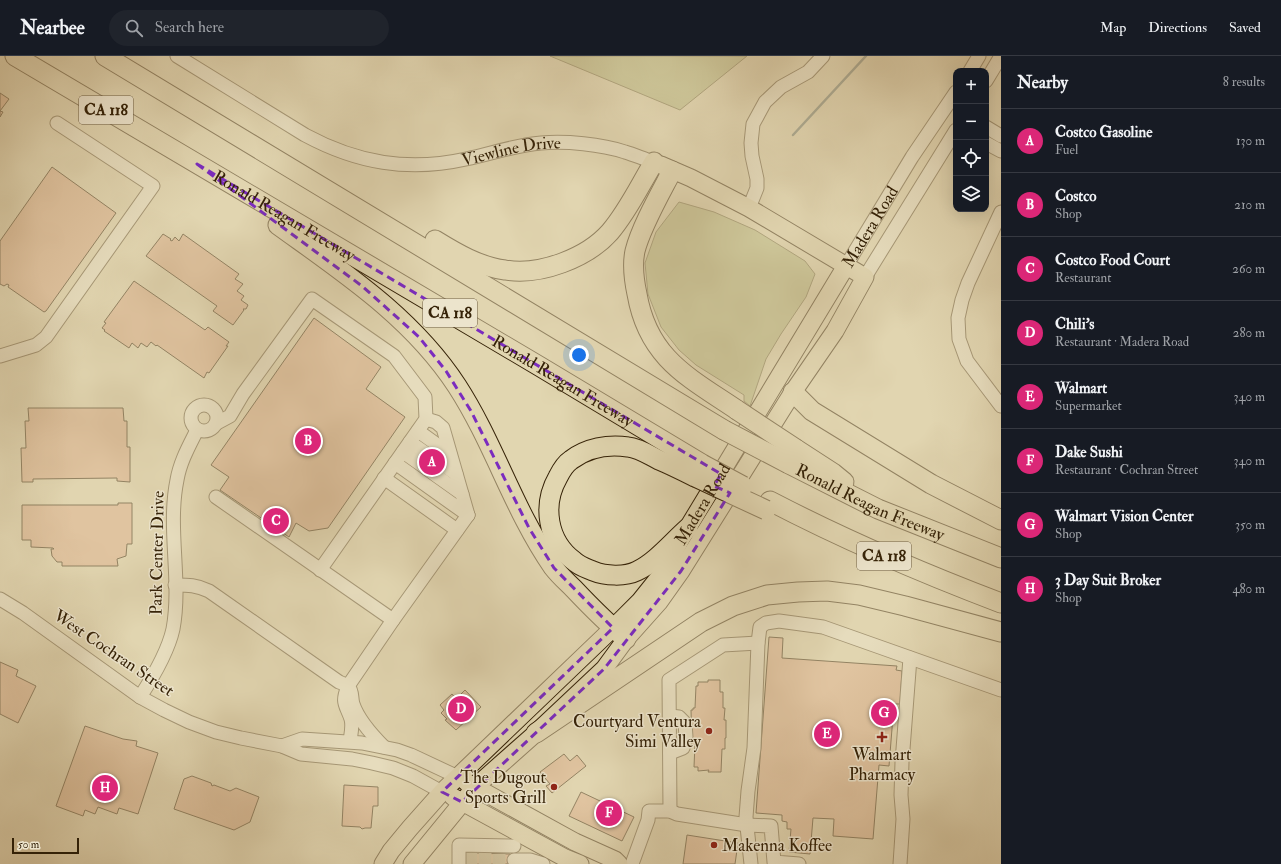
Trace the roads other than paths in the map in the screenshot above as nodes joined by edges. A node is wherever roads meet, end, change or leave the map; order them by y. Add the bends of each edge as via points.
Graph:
1 (16, 56) edge
2 (105, 56) edge
3 (177, 56) edge
4 (823, 56) edge
5 (979, 56) edge
6 (1001, 56) edge
7 (972, 68) edge
8 (989, 76) edge
9 (952, 108) edge
10 (940, 116) junction
11 (57, 123) dead end
12 (953, 124) edge
13 (989, 129) edge
14 (953, 135) edge
15 (1001, 136) edge
16 (989, 145) edge
17 (1001, 151) edge
18 (654, 162) junction
19 (197, 164) junction
20 (672, 171) junction
21 (330, 191) junction
22 (749, 208) junction
23 (1001, 212) edge
24 (846, 266) junction
25 (865, 277) junction
26 (0, 356) edge
27 (793, 392) junction
28 (1001, 406) edge
29 (426, 419) junction
30 (217, 423) junction
31 (197, 430) junction
32 (401, 455) junction
33 (792, 456) junction
34 (698, 470) junction
35 (459, 496) junction
36 (216, 497) dead end
37 (1001, 520) edge
38 (688, 528) junction
39 (1001, 558) edge
40 (320, 570) junction
41 (175, 585) junction
42 (0, 599) edge
43 (1001, 603) edge
44 (393, 620) junction
45 (1001, 632) edge
46 (620, 634) junction
47 (758, 643) junction
48 (910, 658) junction
49 (348, 686) junction
50 (1001, 690) edge
51 (140, 697) junction
52 (536, 733) junction
53 (350, 741) junction
54 (282, 746) junction
55 (384, 747) junction
56 (458, 777) junction
57 (475, 787) junction
58 (442, 792) junction
59 (462, 802) junction
60 (670, 811) junction
61 (746, 825) junction
62 (514, 846) dead end
63 (514, 860) dead end
64 (383, 864) edge
65 (412, 864) edge
66 (459, 864) edge
67 (543, 864) edge
68 (580, 864) edge
69 (619, 864) edge
70 (632, 864) edge
71 (751, 864) edge
72 (799, 864) edge
73 (900, 864) edge

1 - 19 highway, Ronald Reagan Freeway / CA 118
2 - 21 highway, Ronald Reagan Freeway / CA 118
3 - 18 street, Viewline Drive via 305,135 325,146 360,158 424,166 446,164 518,146 562,142 624,151
4 - 22 street via 808,72 781,87 765,102 753,124 751,143 757,188
5 - 7 street
6 - 8 street
9 - 10 street, Madera Road
10 - 12 street
10 - 24 street, Madera Road
11 - 26 street via 153,186 46,337 36,345
13 - 15 street
14 - 25 street, Madera Road
16 - 17 street
18 - 20 main road, Viewline Drive
18 - 21 highway via 619,222 608,234 594,246 564,263 527,271 505,270 456,253 411,226
19 - 34 highway, Ronald Reagan Freeway / CA 118 via 532,362
19 - 46 highway via 362,286 419,337 435,355 460,392 529,528 554,568
20 - 22 main road, Viewline Drive
20 - 33 highway, bridge via 635,252 634,270 638,302 648,329 662,353 672,364 737,410
21 - 33 highway, Ronald Reagan Freeway / CA 118, bridge via 724,430
22 - 24 main road, Viewline Drive
23 - 28 street via 968,283 958,318 959,339 967,361
24 - 25 main road, Viewline Drive
24 - 38 main road, Madera Road
25 - 27 main road, Madera Road via 835,331
27 - 37 highway via 812,411 931,484
27 - 46 main road, Madera Road via 659,602
29 - 30 street via 425,397 394,356 312,299 230,416
29 - 32 street
29 - 35 street via 436,422 443,428
30 - 31 street via 211,430
30 - 31 street via 215,410 207,405 199,406 191,416 192,424
31 - 41 street, Park Center Drive via 184,456 177,480 174,504
32 - 35 street
32 - 35 street
32 - 35 street
32 - 35 street
32 - 35 street
32 - 40 street
33 - 39 highway, Ronald Reagan Freeway / CA 118 via 878,509
34 - 38 highway via 630,447 603,447 588,450 570,461 562,470 550,493 548,515 557,543 574,562 600,574 636,572
34 - 43 highway, CA 118, bridge via 768,505 818,534 876,552
35 - 44 street
36 - 40 street
38 - 46 main road, Madera Road via 664,571 640,601
40 - 44 street
41 - 49 street via 192,585 209,591
41 - 51 street, Park Center Drive via 173,629 167,650
42 - 51 street, West Cochran Street
44 - 49 street
45 - 52 highway via 859,595 827,591 767,595 733,606 701,622
46 - 52 main road, Madera Road via 604,669
46 - 56 main road, Madera Road
47 - 48 street via 760,626 779,621 823,627
47 - 60 street via 723,645 669,680
47 - 61 street via 754,748
48 - 50 street
48 - 73 street via 902,762 903,819
49 - 53 street via 344,696 352,726
49 - 55 street via 353,704 362,721
51 - 54 street, West Cochran Street via 216,732
52 - 57 main road, Madera Road
53 - 54 street via 302,739
53 - 55 street
54 - 58 street, West Cochran Street via 301,754 352,759 393,768
55 - 56 street via 411,755
56 - 57 main road
56 - 58 main road, Madera Road
57 - 59 main road, Madera Road
57 - 69 main road
58 - 59 main road
58 - 64 main road, Madera Road via 391,851
59 - 65 main road, Madera Road
59 - 68 main road
60 - 61 street
60 - 70 street via 649,811
61 - 71 street
61 - 72 street via 771,826 774,862
62 - 66 street via 499,850 471,849 459,845
63 - 67 street via 530,860

